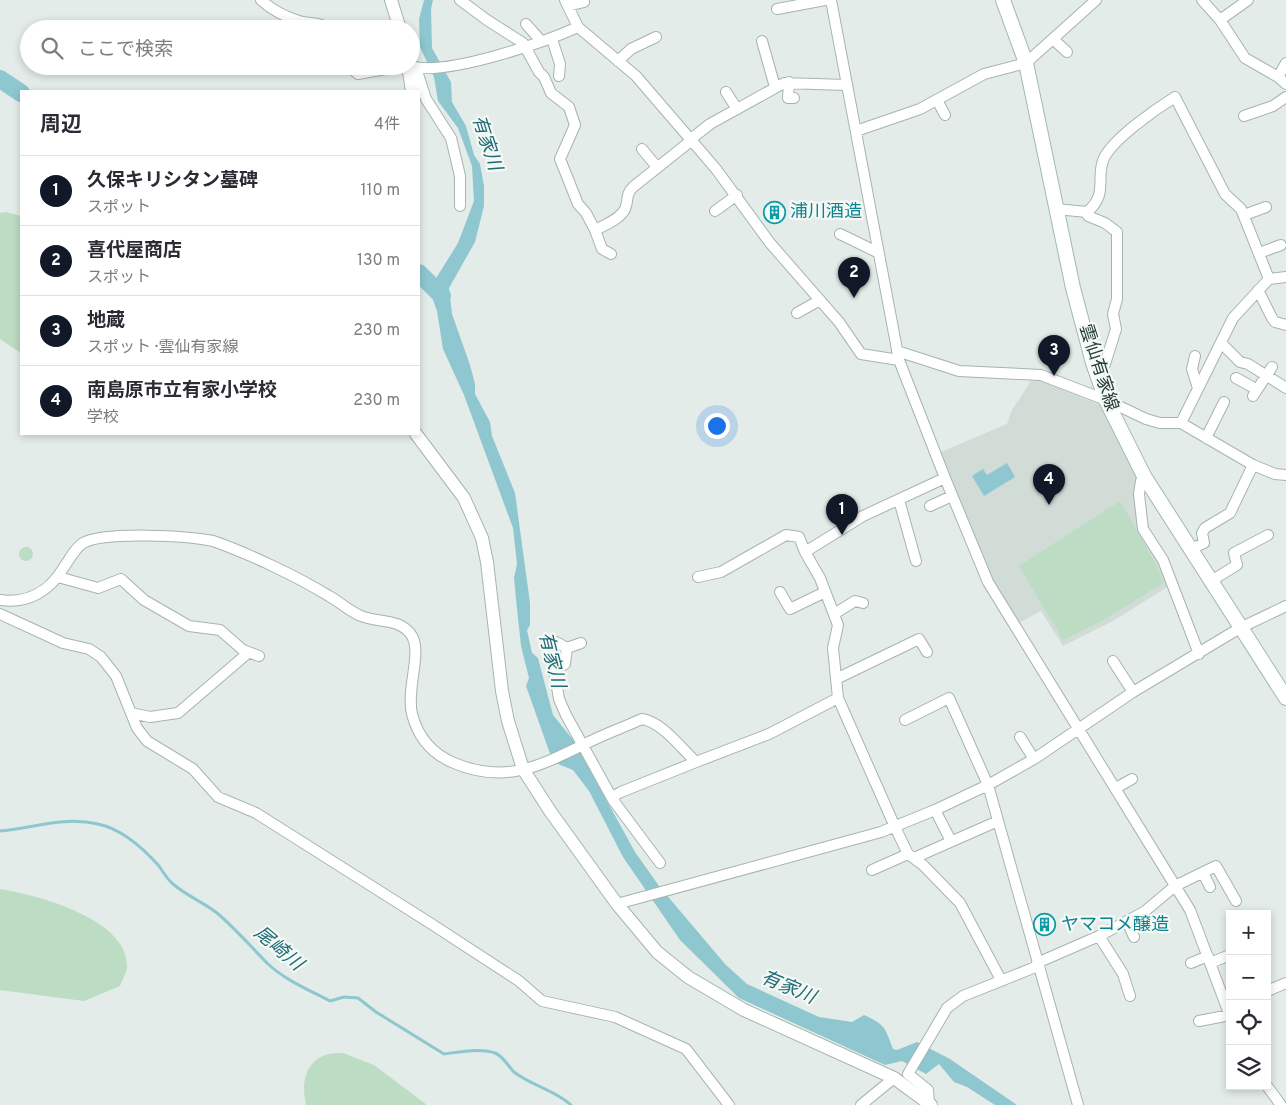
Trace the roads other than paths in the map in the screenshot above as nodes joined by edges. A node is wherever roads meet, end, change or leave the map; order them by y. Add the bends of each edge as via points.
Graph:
1 (261, 0) edge
2 (391, 0) edge
3 (460, 0) edge
4 (825, 0) edge
5 (831, 0) edge
6 (1003, 0) edge
7 (1096, 0) edge
8 (1202, 0) edge
9 (1248, 0) edge
10 (584, 2) dead end
11 (566, 3) edge
12 (777, 8) dead end
13 (297, 20) edge
14 (397, 20) edge
15 (1220, 20) junction
16 (526, 24) dead end
17 (578, 27) junction
18 (598, 35) dead end
19 (656, 36) dead end
20 (546, 40) junction
21 (1054, 40) junction
22 (762, 41) dead end
23 (525, 46) junction
24 (607, 52) junction
25 (1067, 52) dead end
26 (618, 61) junction
27 (1286, 62) edge
28 (1026, 63) junction
29 (420, 67) edge
30 (413, 75) edge
31 (416, 75) edge
32 (559, 76) dead end
33 (1282, 80) edge
34 (789, 82) junction
35 (846, 85) junction
36 (775, 87) junction
37 (412, 90) edge
38 (726, 92) dead end
39 (1286, 97) edge
40 (794, 98) dead end
41 (937, 100) junction
42 (737, 109) junction
43 (945, 115) dead end
44 (1244, 116) dead end
45 (856, 131) junction
46 (691, 140) junction
47 (642, 149) dead end
48 (657, 167) junction
49 (736, 195) junction
50 (460, 206) dead end
51 (1266, 207) dead end
52 (1056, 209) junction
53 (715, 211) dead end
54 (1087, 212) junction
55 (1244, 215) junction
56 (595, 230) junction
57 (840, 234) dead end
58 (1282, 245) dead end
59 (877, 252) junction
60 (1259, 253) junction
61 (611, 254) dead end
62 (1286, 277) edge
63 (1269, 279) junction
64 (1258, 290) junction
65 (820, 300) junction
66 (797, 313) dead end
67 (1286, 325) edge
68 (1221, 343) junction
69 (898, 355) junction
70 (1195, 356) dead end
71 (1248, 364) junction
72 (1272, 367) dead end
73 (1097, 374) junction
74 (1264, 376) junction
75 (1198, 388) junction
76 (1286, 388) edge
77 (1106, 400) junction
78 (1224, 402) dead end
79 (1181, 423) junction
80 (417, 435) edge
81 (1206, 438) junction
82 (1253, 465) junction
83 (1286, 475) edge
84 (1144, 476) junction
85 (945, 478) junction
86 (952, 496) junction
87 (899, 500) junction
88 (930, 506) dead end
89 (1268, 535) dead end
90 (1191, 549) junction
91 (805, 552) junction
92 (916, 562) dead end
93 (58, 577) junction
94 (698, 577) dead end
95 (1211, 581) junction
96 (780, 592) dead end
97 (825, 592) junction
98 (0, 600) edge
99 (863, 603) dead end
100 (1286, 606) edge
101 (0, 614) edge
102 (834, 614) junction
103 (1240, 628) junction
104 (556, 642) dead end
105 (580, 643) dead end
106 (567, 648) junction
107 (927, 652) dead end
108 (248, 653) junction
109 (1199, 654) junction
110 (259, 656) dead end
111 (1113, 660) dead end
112 (836, 679) junction
113 (1133, 692) junction
114 (838, 698) junction
115 (1286, 698) edge
116 (130, 713) junction
117 (904, 720) dead end
118 (1078, 729) junction
119 (1020, 737) dead end
120 (582, 745) junction
121 (1034, 759) junction
122 (696, 762) junction
123 (523, 769) junction
124 (1132, 779) dead end
125 (988, 785) junction
126 (1116, 788) junction
127 (612, 797) junction
128 (935, 810) junction
129 (998, 821) junction
130 (895, 827) junction
131 (951, 841) junction
132 (911, 856) junction
133 (660, 863) dead end
134 (872, 870) dead end
135 (1203, 873) junction
136 (1175, 886) junction
137 (1210, 887) dead end
138 (1236, 900) dead end
139 (623, 903) junction
140 (1127, 921) junction
141 (1099, 936) junction
142 (1134, 937) dead end
143 (1226, 956) edge
144 (1209, 960) junction
145 (1191, 963) dead end
146 (1038, 964) junction
147 (1001, 980) junction
148 (1286, 983) edge
149 (1271, 989) edge
150 (1130, 996) dead end
151 (1226, 1004) edge
152 (1226, 1015) edge
153 (1199, 1021) dead end
154 (894, 1078) junction
155 (1269, 1090) edge
156 (1275, 1103) edge
157 (930, 1104) edge
158 (730, 1105) edge
159 (861, 1105) edge
160 (1078, 1105) edge

1 - 13 street
2 - 14 street
3 - 23 street
4 - 12 street
5 - 35 street
6 - 28 main road, 雲仙有家線
7 - 21 street
8 - 15 street
9 - 15 street
10 - 11 street
11 - 17 street
15 - 33 street via 1245,58
16 - 20 street
17 - 20 street
17 - 24 street
18 - 24 street via 606,42
19 - 26 street via 631,49
20 - 23 street
20 - 32 street via 560,64
21 - 25 street
21 - 28 street
22 - 36 street
23 - 29 street via 450,67
23 - 56 street via 551,93 569,107 575,125 560,159 578,204
24 - 26 street
26 - 46 street via 636,76
27 - 33 street
28 - 41 street via 984,74
28 - 52 main road, 雲仙有家線
30 - 37 street
31 - 50 street via 426,99 451,138 460,176
34 - 35 street
34 - 36 street
34 - 40 street via 788,98
35 - 45 street
36 - 42 street
38 - 42 street
39 - 44 street via 1273,106
41 - 43 street
41 - 45 street
42 - 46 street via 710,124
45 - 59 street
46 - 48 street
46 - 49 street
47 - 48 street
48 - 56 street via 628,192 624,210
49 - 53 street
49 - 65 street via 770,244
51 - 55 street
52 - 54 street
52 - 73 main road, 雲仙有家線 via 1073,288
54 - 55 street via 1100,192 1102,165 1108,151 1137,124 1175,97 1225,194
54 - 73 street via 1088,216 1117,232 1117,299 1113,314 1116,328 1105,364
55 - 60 street
56 - 61 street via 602,249
57 - 59 street
58 - 60 street
59 - 69 street
60 - 63 street
62 - 63 street
63 - 64 street
64 - 67 street via 1272,318
64 - 68 street via 1233,318
65 - 66 street
65 - 69 street via 861,354
68 - 71 street via 1240,362
68 - 75 street
69 - 77 street via 959,371 1041,375
69 - 85 street
70 - 75 street via 1192,369
71 - 74 street
71 - 74 street via 1238,380 1254,393
72 - 74 street
73 - 77 main road, 雲仙有家線
74 - 76 street
75 - 79 street
77 - 79 street via 1146,419
77 - 84 main road, 雲仙有家線
78 - 81 street
79 - 81 street
80 - 123 street via 464,498 482,538 502,691
81 - 82 street
82 - 83 street
82 - 90 street via 1230,513 1205,528 1202,533 1204,543
84 - 90 main road, 雲仙有家線
84 - 109 street via 1139,494 1143,529 1163,560
85 - 86 street
85 - 87 street
86 - 88 street
86 - 118 street via 988,582
87 - 91 street via 863,516
87 - 92 street
89 - 95 street via 1234,553 1237,565
90 - 95 main road, 雲仙有家線
91 - 94 street via 799,537 786,535 721,572
91 - 97 street
93 - 98 street via 40,594 19,600
93 - 108 street via 98,588 121,579 144,600 189,626 220,630
93 - 123 street via 74,551 92,540 198,538 225,545 330,596 353,613 405,628 412,636 416,655 409,691 411,711 426,744 442,758 466,768 494,774
95 - 103 main road, 雲仙有家線
96 - 97 street via 790,609
97 - 102 street
99 - 102 street via 856,601
100 - 103 street
101 - 116 street via 62,643 89,649 101,656 116,676
102 - 112 street via 838,625 833,648
103 - 109 street
103 - 115 main road, 雲仙有家線
104 - 106 street
105 - 106 street
106 - 120 street via 565,664 554,670 566,715
107 - 112 street via 919,639
108 - 110 street
108 - 116 street via 178,713 150,717
109 - 113 street
111 - 113 street
112 - 114 street
113 - 118 street
114 - 122 street via 769,734
114 - 130 street
116 - 158 street via 148,741 193,770 218,797 256,813 430,923 542,1001 615,1016 686,1049
117 - 125 street via 949,698
118 - 121 street
118 - 126 street
119 - 121 street
120 - 122 street via 642,719 649,720
120 - 123 street via 535,768
120 - 127 street
121 - 125 street
122 - 127 street
123 - 139 street via 550,812
124 - 126 street
125 - 128 street
125 - 129 street
126 - 136 street
127 - 133 street
128 - 130 street
128 - 131 street
129 - 131 street
129 - 146 street
130 - 132 street
130 - 139 street
131 - 132 street
132 - 134 street
132 - 147 street via 960,903
135 - 136 street
135 - 137 street
135 - 138 street via 1219,867
136 - 140 street via 1144,912
136 - 144 street via 1190,910
139 - 154 street via 657,952 688,977 744,1010
140 - 141 street
140 - 142 street
141 - 146 street
141 - 150 street via 1122,974
143 - 144 street
144 - 145 street
144 - 151 street
146 - 147 street
146 - 160 street
147 - 157 street via 963,996 947,1008 910,1069 908,1074 928,1090
148 - 149 street
152 - 153 street
154 - 157 street
154 - 159 street
155 - 156 street

